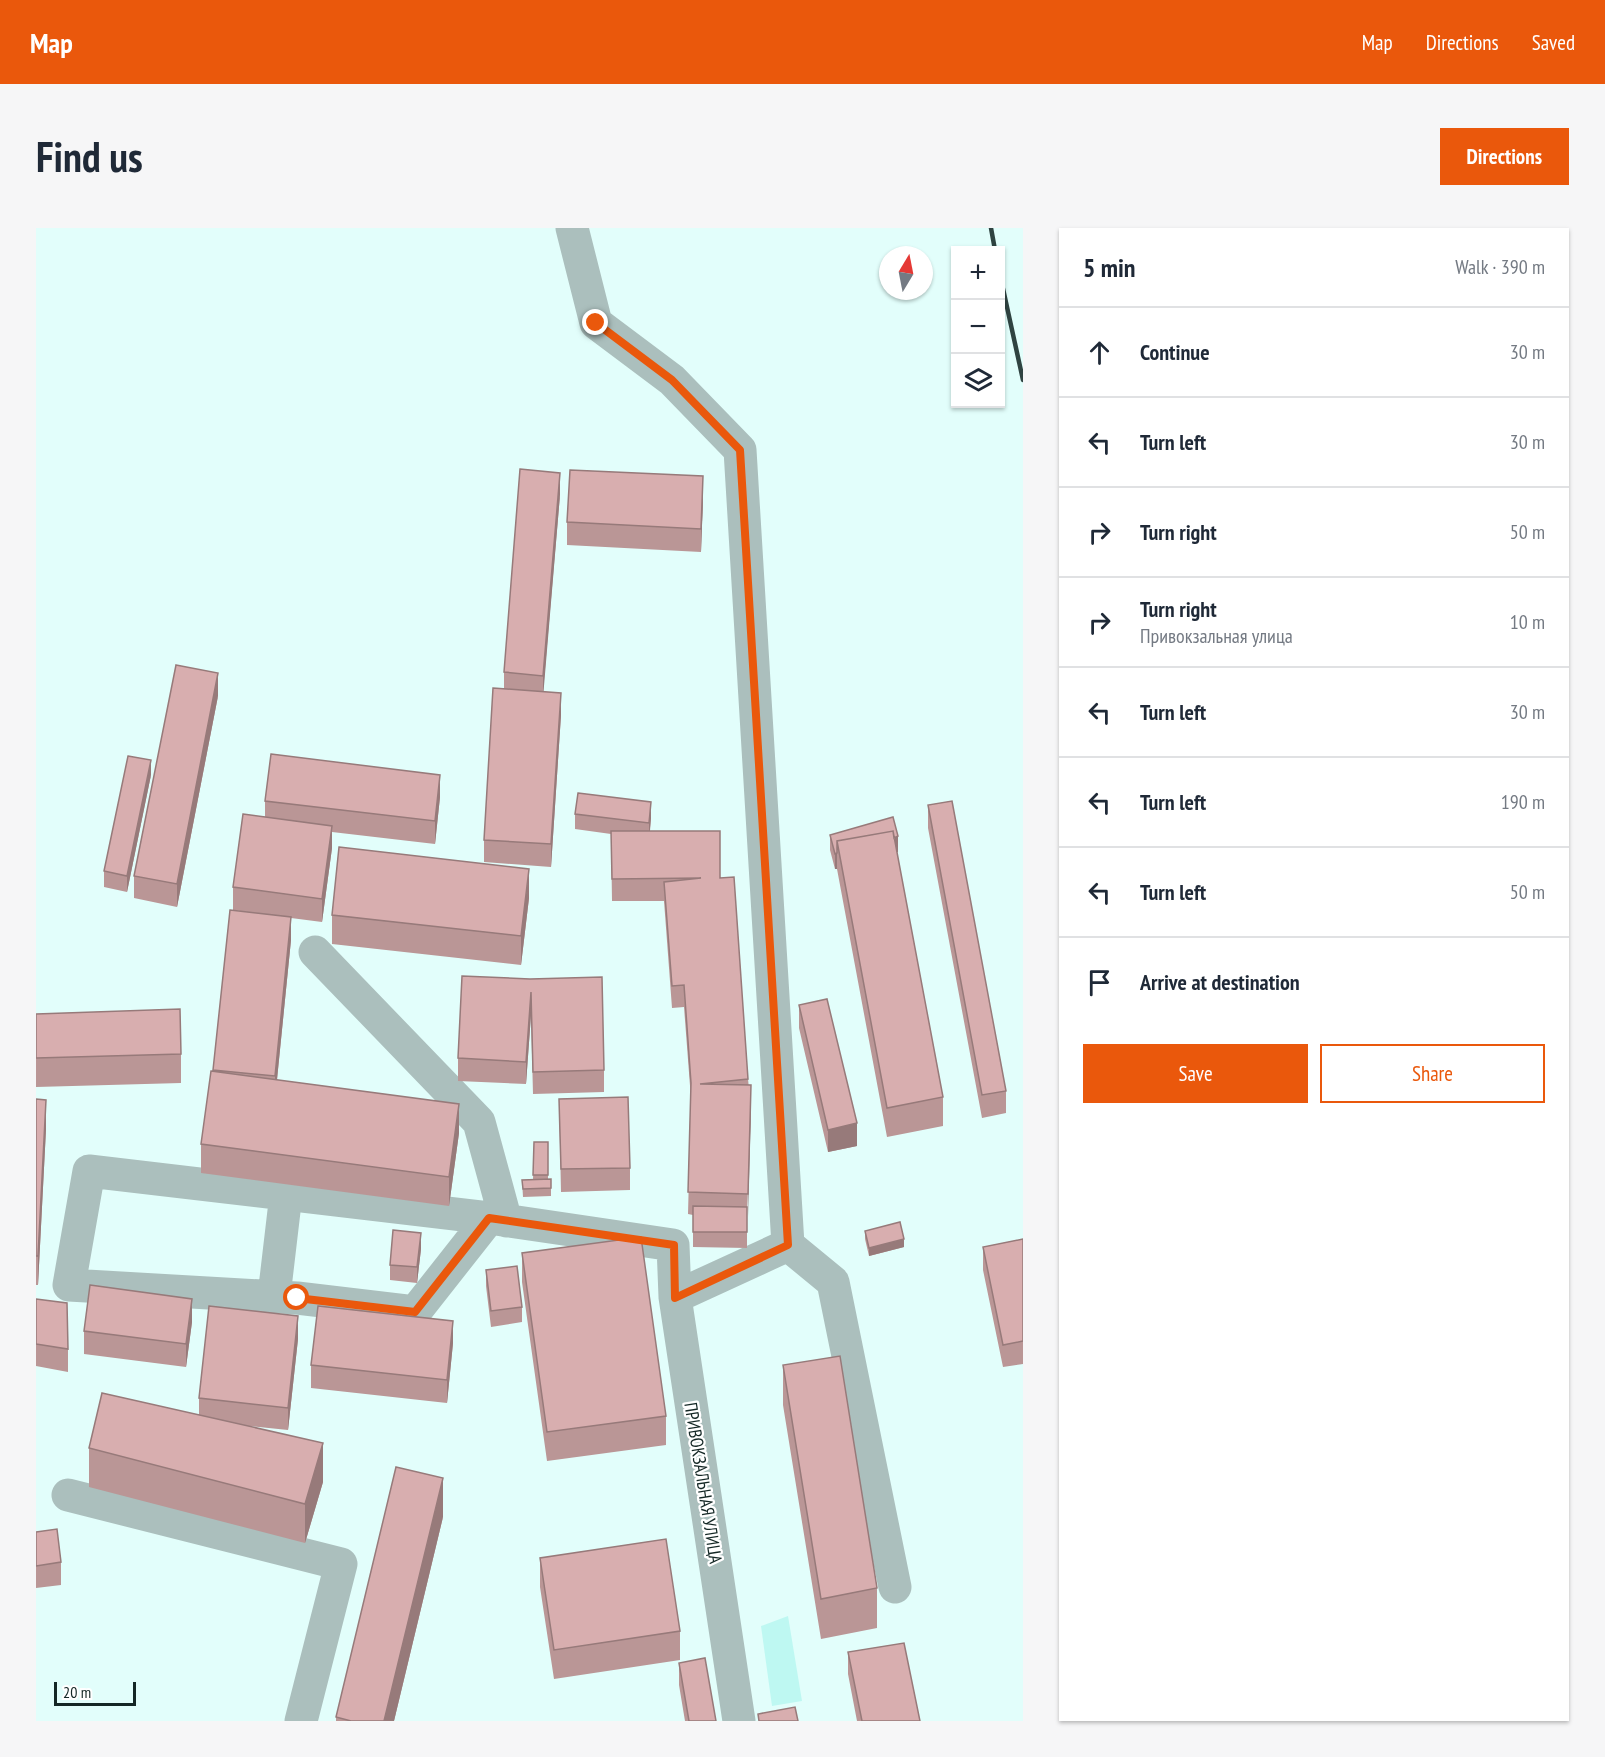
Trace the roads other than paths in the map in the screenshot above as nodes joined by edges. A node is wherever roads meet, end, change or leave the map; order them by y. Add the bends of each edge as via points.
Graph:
1 (572, 228) edge
2 (315, 952) dead end
3 (285, 1194) junction
4 (498, 1219) junction
5 (788, 1245) junction
6 (274, 1296) junction
7 (675, 1298) junction
8 (68, 1495) dead end
9 (896, 1587) dead end
10 (302, 1721) edge
11 (739, 1721) edge

1 - 5 street via 596,323 672,380 740,450
2 - 4 street via 479,1122
3 - 4 street
3 - 6 street
3 - 6 street via 89,1171 69,1285
4 - 6 street via 415,1312
4 - 7 street, ПРИВОКЗАЛЬНАЯ УЛИЦА via 674,1245
5 - 7 street
5 - 9 street via 833,1282
7 - 11 street, ПРИВОКЗАЛЬНАЯ УЛИЦА
8 - 10 street via 341,1564

